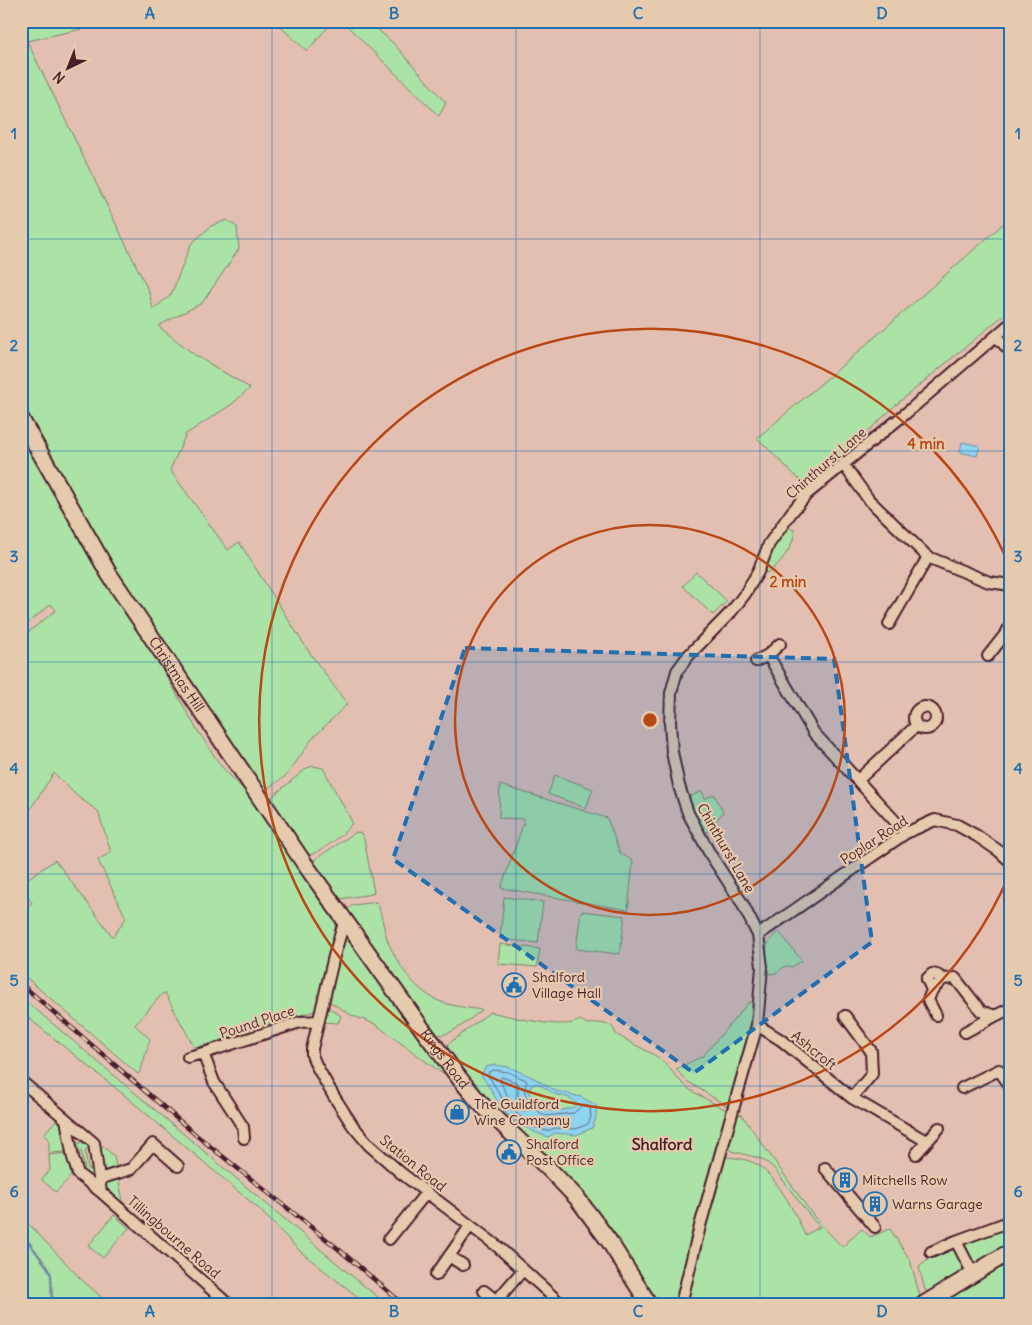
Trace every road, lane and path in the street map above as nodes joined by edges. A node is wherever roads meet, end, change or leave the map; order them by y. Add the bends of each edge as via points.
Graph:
1 (1011, 323) edge
2 (996, 336) junction
3 (1011, 352) edge
4 (21, 420) edge
5 (844, 465) junction
6 (928, 557) junction
7 (1011, 585) edge
8 (889, 624) dead end
9 (1011, 624) edge
10 (780, 644) dead end
11 (768, 654) junction
12 (988, 656) dead end
13 (756, 661) dead end
14 (916, 726) dead end
15 (858, 780) junction
16 (906, 833) junction
17 (1011, 862) edge
18 (345, 919) junction
19 (758, 935) junction
20 (1011, 1008) edge
21 (936, 1015) dead end
22 (845, 1016) dead end
23 (995, 1016) junction
24 (319, 1021) junction
25 (758, 1025) junction
26 (965, 1032) dead end
27 (203, 1054) junction
28 (188, 1057) dead end
29 (21, 1081) edge
30 (1011, 1087) edge
31 (962, 1088) dead end
32 (852, 1098) junction
33 (66, 1119) junction
34 (939, 1128) dead end
35 (244, 1138) dead end
36 (926, 1142) junction
37 (916, 1154) dead end
38 (178, 1166) dead end
39 (826, 1168) dead end
40 (99, 1180) junction
41 (101, 1192) junction
42 (426, 1193) junction
43 (1011, 1221) edge
44 (470, 1226) junction
45 (875, 1227) dead end
46 (389, 1239) dead end
47 (956, 1241) junction
48 (1011, 1251) edge
49 (931, 1252) dead end
50 (449, 1256) junction
51 (462, 1265) dead end
52 (523, 1270) junction
53 (973, 1274) junction
54 (436, 1275) dead end
55 (484, 1291) dead end
56 (228, 1304) edge
57 (561, 1304) edge
58 (649, 1304) edge
59 (681, 1304) edge
60 (924, 1304) edge

1 - 2 street, Chinthurst Lane
2 - 3 street
2 - 5 street, Chinthurst Lane
4 - 18 main road, Christmas Hill via 109,574
5 - 6 street via 869,500
5 - 19 street, Chinthurst Lane via 807,494 791,513 769,544 745,594 677,671 671,693 672,752 688,813
6 - 7 street via 989,582
6 - 8 street
9 - 12 street
10 - 11 street
11 - 13 street
11 - 15 street via 814,733
14 - 15 street
15 - 16 street
16 - 17 street, Poplar Road via 935,820 958,826
16 - 19 street, Poplar Road
18 - 24 street, Station Road
18 - 58 main road, Kings Road via 460,1079 577,1198
19 - 25 street, Chinthurst Lane via 762,967
20 - 23 street
21 - 23 street via 928,1000 932,990 943,979 955,978 981,1011
22 - 32 street via 872,1051 872,1074
23 - 26 street
24 - 27 street, Pound Place via 300,1022
24 - 42 street, Station Road via 312,1055 333,1095 369,1146
25 - 32 street, Ashcroft
25 - 59 street, Chinthurst Lane
27 - 28 street, Pound Place
27 - 35 street via 214,1082 243,1127
29 - 33 street
30 - 31 street via 999,1070
32 - 36 street, Ashcroft
33 - 40 street via 94,1143
33 - 41 street, Tillingbourne Road via 78,1174
34 - 36 street
36 - 37 street
38 - 40 street via 153,1144 131,1169
39 - 45 street
40 - 41 street
41 - 56 street, Tillingbourne Road
42 - 44 street, Station Road
42 - 46 street
43 - 47 street
44 - 50 street
44 - 52 street, Station Road
47 - 49 street
47 - 53 street
48 - 53 main road
50 - 51 street
50 - 54 street
52 - 55 street via 498,1299
52 - 57 street, Station Road
53 - 60 main road

